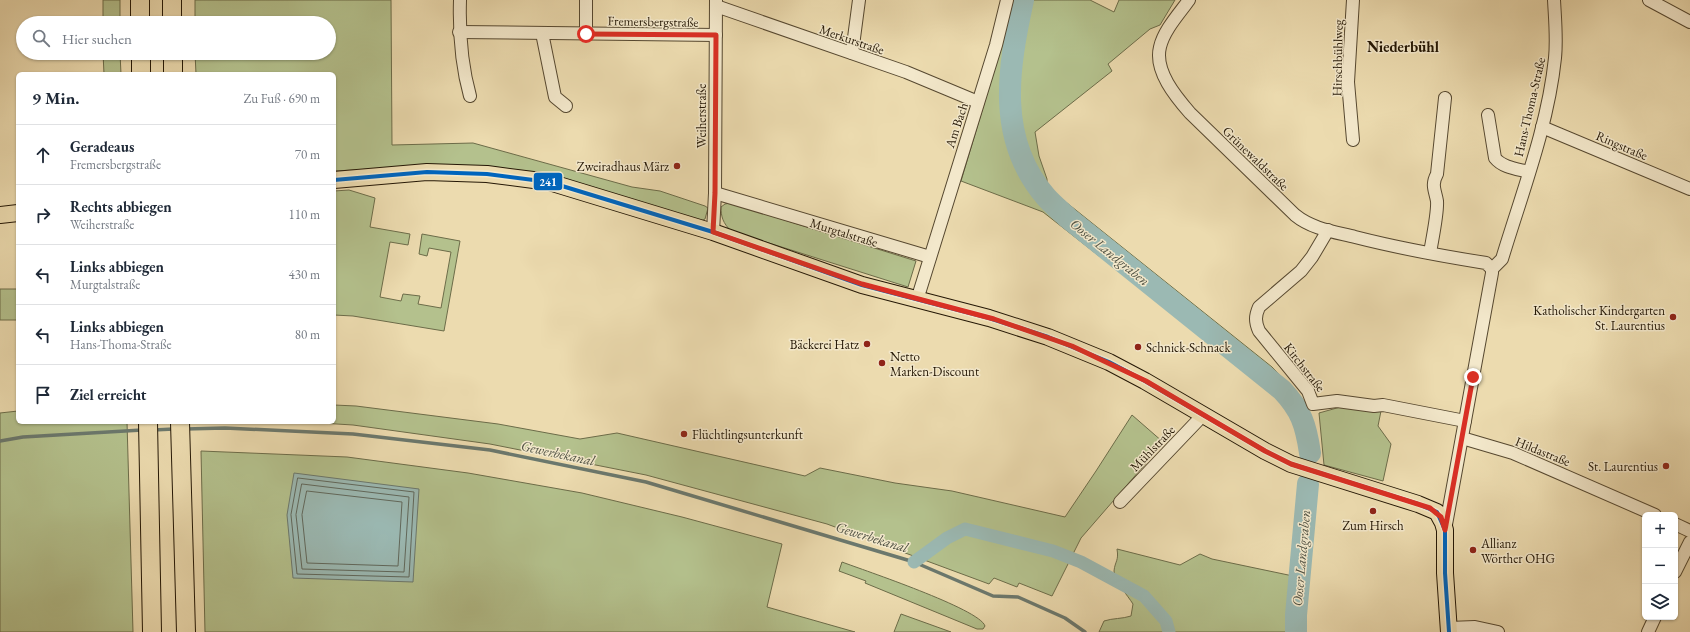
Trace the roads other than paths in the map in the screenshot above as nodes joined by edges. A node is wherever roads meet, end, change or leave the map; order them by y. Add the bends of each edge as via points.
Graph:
1 (140, 0) edge
2 (172, 0) edge
3 (460, 0) edge
4 (586, 0) edge
5 (859, 0) edge
6 (1007, 0) edge
7 (1189, 0) edge
8 (1353, 0) edge
9 (1554, 0) edge
10 (1649, 0) edge
11 (716, 3) edge
12 (140, 16) edge
13 (172, 16) edge
14 (1690, 22) edge
15 (459, 32) junction
16 (542, 33) junction
17 (586, 34) junction
18 (716, 35) junction
19 (852, 53) junction
20 (140, 60) edge
21 (173, 60) edge
22 (141, 72) edge
23 (173, 72) edge
24 (470, 96) dead end
25 (1445, 98) dead end
26 (978, 102) junction
27 (566, 106) dead end
28 (1488, 115) dead end
29 (1542, 127) junction
30 (1353, 140) dead end
31 (1529, 172) junction
32 (336, 180) edge
33 (1690, 189) edge
34 (715, 193) junction
35 (16, 213) edge
36 (0, 215) edge
37 (1328, 230) junction
38 (713, 232) junction
39 (1430, 253) junction
40 (930, 257) junction
41 (1492, 269) junction
42 (917, 300) junction
43 (1204, 414) junction
44 (1465, 421) junction
45 (148, 424) edge
46 (180, 424) edge
47 (1462, 438) junction
48 (1120, 502) dead end
49 (1649, 512) edge
50 (1678, 525) edge
51 (1445, 530) junction
52 (1690, 531) edge
53 (1690, 542) edge
54 (1678, 566) edge
55 (1654, 620) edge
56 (1449, 630) edge
57 (152, 632) edge
58 (186, 632) edge
59 (1498, 632) edge
60 (1648, 632) edge

1 - 12 highway
2 - 13 highway
3 - 15 street
4 - 17 street
5 - 19 street
6 - 26 street, Am Bach
7 - 37 street, Grünewaldstraße via 1164,37 1159,49 1160,64 1176,96 1190,113 1295,215 1309,224
8 - 30 street, Hirschbühlweg via 1348,82
9 - 29 street, Hans-Thoma-Straße via 1556,57
10 - 14 street
11 - 18 street, Weiherstraße
11 - 19 street, Merkurstraße
15 - 16 street, Fremersbergstraße
15 - 24 street via 462,66
16 - 17 street, Fremersbergstraße
16 - 27 street via 556,96
17 - 18 street, Fremersbergstraße
18 - 34 street, Weiherstraße
19 - 26 street, Merkurstraße
20 - 22 highway
21 - 23 highway
25 - 39 street via 1437,174 1434,179 1436,202
26 - 40 street, Am Bach
28 - 31 street, Hans-Thoma-Straße via 1495,158 1506,166
29 - 31 street, Hans-Thoma-Straße
29 - 33 street, Ringstraße
31 - 41 street, Hans-Thoma-Straße via 1502,259
32 - 38 main road via 427,172 488,174 550,182
34 - 38 street, Weiherstraße
34 - 40 street, Murgtalstraße
35 - 36 main road
37 - 39 street, Grünewaldstraße
37 - 44 street, Kirchstraße via 1301,271 1259,307 1256,322 1259,331 1308,391 1313,404 1337,401 1383,405
38 - 42 main road via 862,284
39 - 41 street, Grünewaldstraße via 1486,263
40 - 42 street
41 - 44 street, Hans-Thoma-Straße
42 - 43 main road via 1006,323 1072,346 1140,378
43 - 48 street, Mühlstraße
43 - 51 main road via 1291,464 1430,508 1441,517
44 - 47 street, Hans-Thoma-Straße
45 - 57 highway
46 - 58 highway
47 - 49 street, Hildastraße via 1513,453
47 - 51 street, Hans-Thoma-Straße
50 - 52 street
51 - 56 main road
53 - 54 street
55 - 60 street
56 - 59 street via 1475,627

